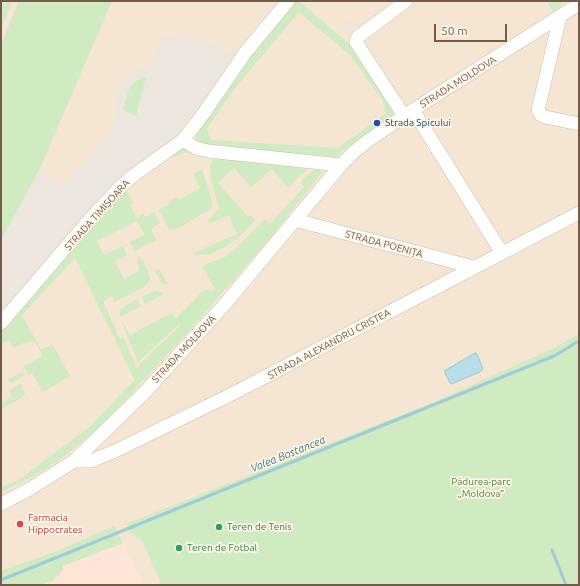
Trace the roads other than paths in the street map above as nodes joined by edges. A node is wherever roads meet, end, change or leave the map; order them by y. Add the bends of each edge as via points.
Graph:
1 (288, 1) edge
2 (406, 1) edge
3 (579, 4) edge
4 (565, 10) edge
5 (409, 113) junction
6 (579, 124) edge
7 (183, 140) junction
8 (341, 165) junction
9 (579, 213) edge
10 (295, 220) junction
11 (502, 253) junction
12 (473, 267) junction
13 (1, 323) edge
14 (74, 461) junction
15 (1, 504) edge

1 - 7 street, STRADA TIMIȘOARA via 245,53
2 - 5 street via 358,37 356,42
3 - 4 street, STRADA MOLDOVA
4 - 5 street, STRADA MOLDOVA
4 - 6 street via 538,110 545,117
5 - 8 street, STRADA MOLDOVA via 369,140
5 - 11 street
7 - 8 street via 196,148 208,151
7 - 13 street, STRADA TIMIȘOARA via 121,186
8 - 10 street, STRADA MOLDOVA
9 - 11 street, STRADA ALEXANDRU CRISTEA
10 - 12 street, STRADA POENIȚA
10 - 14 street, STRADA MOLDOVA via 225,304 144,393
11 - 12 street, STRADA ALEXANDRU CRISTEA
12 - 14 street, STRADA ALEXANDRU CRISTEA via 297,361 113,452 91,461
14 - 15 street, STRADA MOLDOVA

